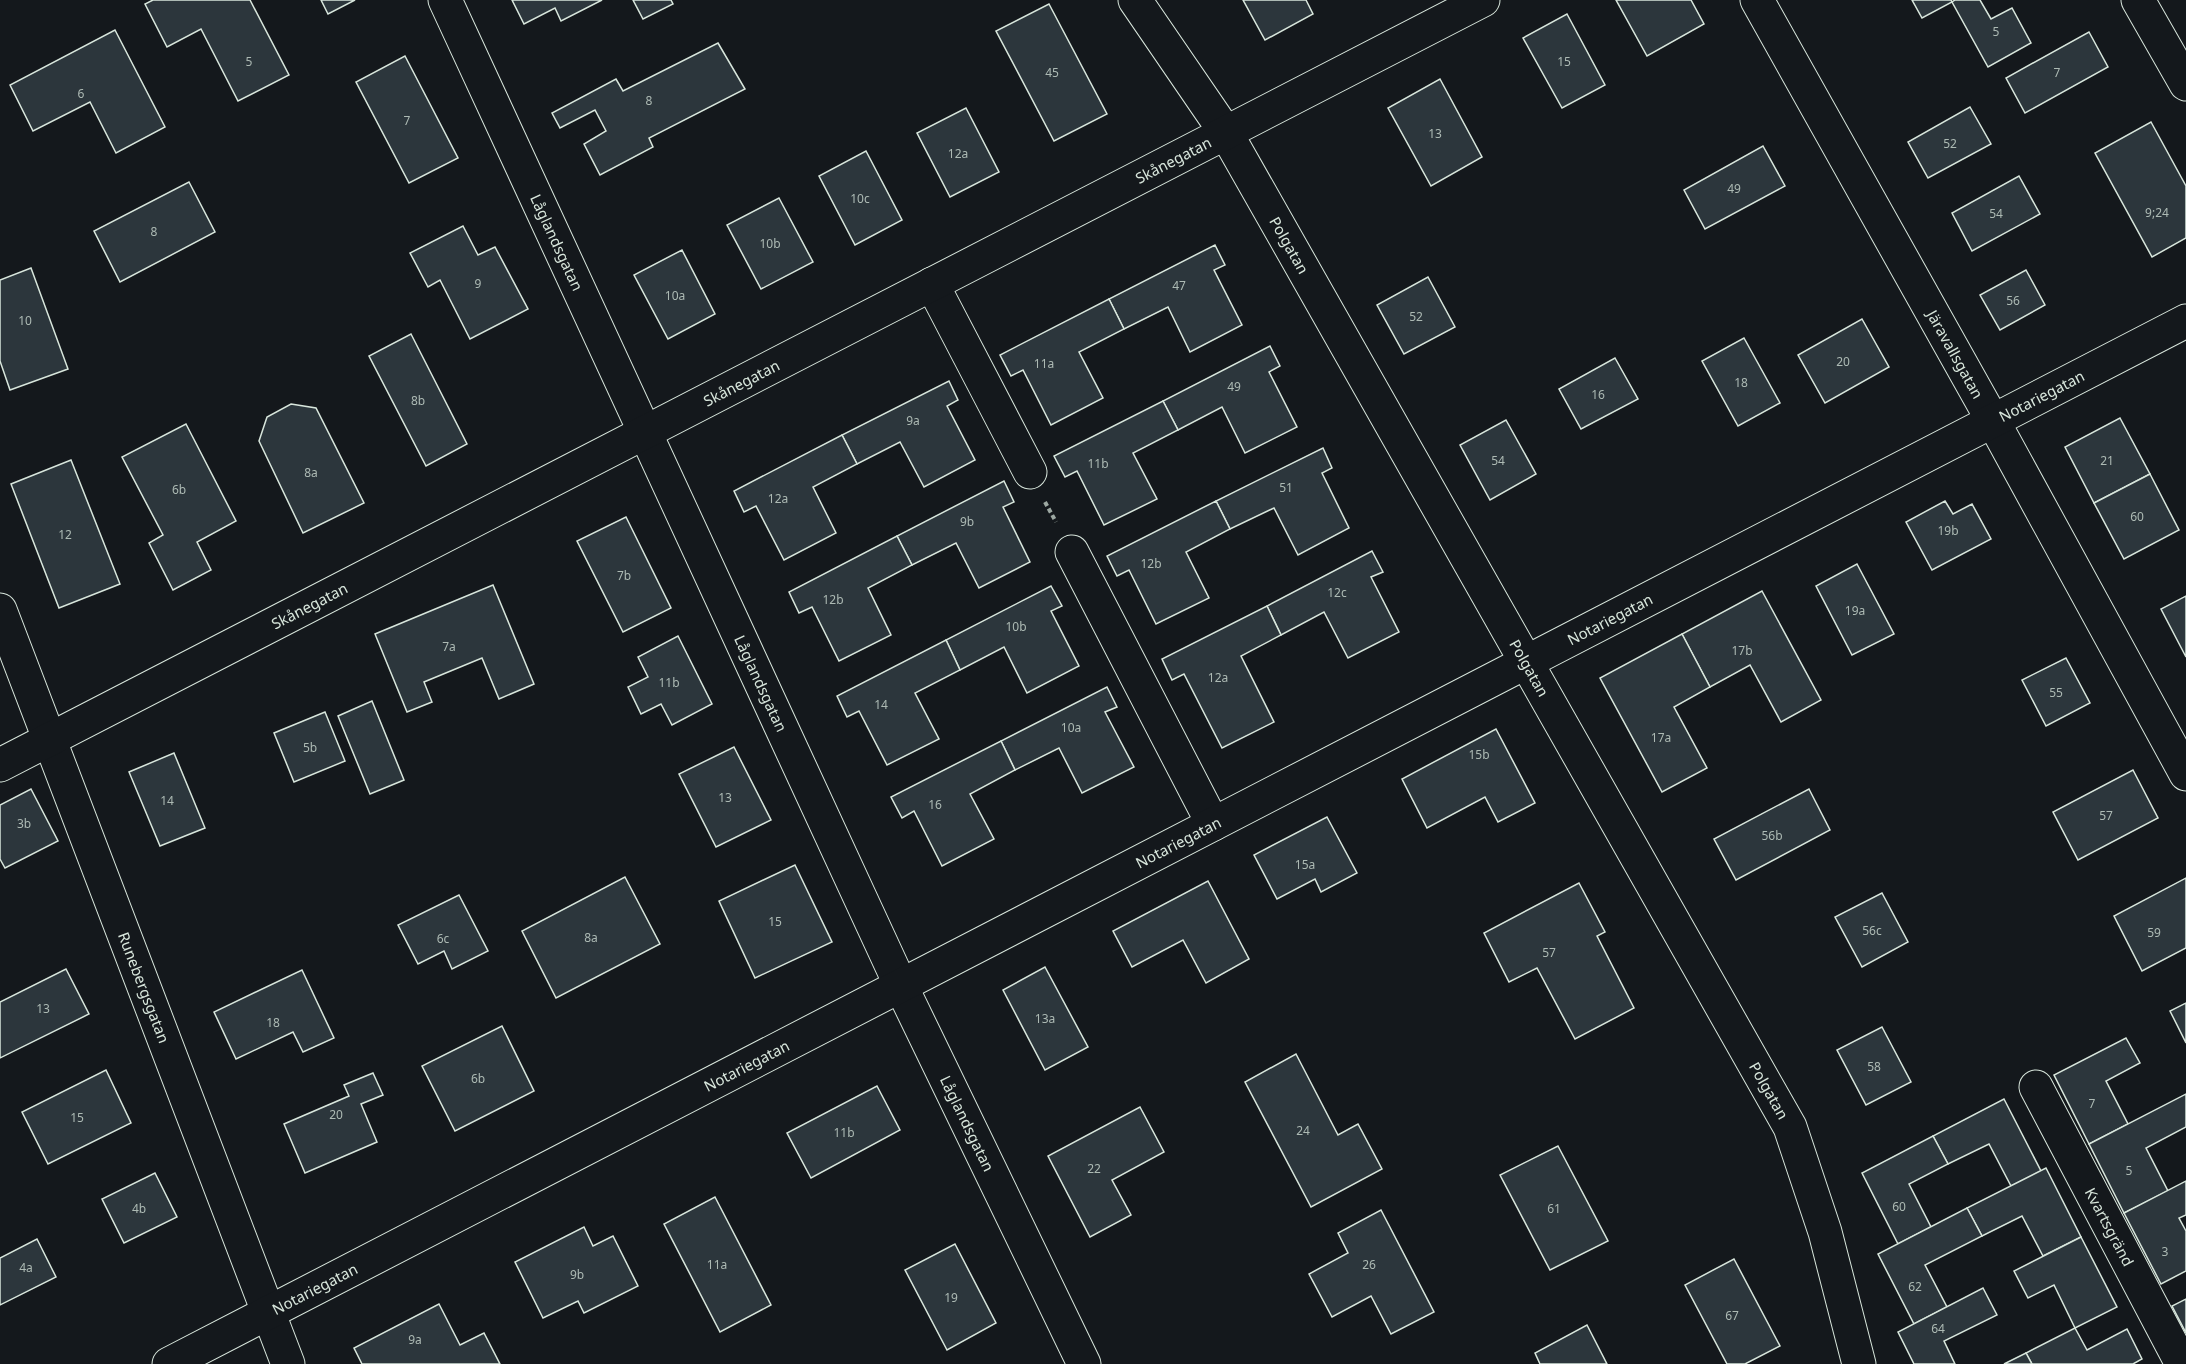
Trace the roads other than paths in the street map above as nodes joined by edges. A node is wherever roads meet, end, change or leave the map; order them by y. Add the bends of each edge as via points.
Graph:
1 (445, 0) edge
2 (1135, 0) edge
3 (1483, 0) edge
4 (1757, 0) edge
5 (2138, 0) edge
6 (2186, 84) edge
7 (1226, 133) junction
8 (932, 284) junction
9 (2186, 321) edge
10 (1993, 421) junction
11 (645, 432) junction
12 (1030, 472) road end
13 (1072, 552) road end
14 (0, 610) edge
15 (1526, 662) junction
16 (48, 740) junction
17 (0, 765) edge
18 (2186, 774) edge
19 (1213, 824) junction
20 (901, 986) junction
21 (2036, 1087) dead end
22 (269, 1312) junction
23 (169, 1364) edge
24 (288, 1364) edge
25 (1084, 1364) edge
26 (1859, 1364) edge
27 (2182, 1364) edge

1 - 11 street, Låglandsgatan
2 - 7 street, Polgatan
3 - 7 street, Skånegatan
4 - 10 street, Järavallsgatan
5 - 6 street
7 - 8 street, Skånegatan
7 - 15 street, Polgatan
8 - 11 street, Skånegatan
8 - 12 street
9 - 10 street, Notariegatan
10 - 15 street, Notariegatan
10 - 18 street, Järavallsgatan
11 - 16 street, Skånegatan
11 - 20 street, Låglandsgatan
13 - 19 street
14 - 16 street, Runebergsgatan
15 - 19 street, Notariegatan
15 - 26 street, Polgatan via 1790,1127 1825,1232
16 - 17 street, Skånegatan
16 - 22 street, Runebergsgatan
19 - 20 street, Notariegatan
20 - 22 street, Notariegatan
20 - 25 street, Låglandsgatan
21 - 27 street, Kvartsgränd
22 - 23 street, Notariegatan
22 - 24 street, Runebergsgatan

